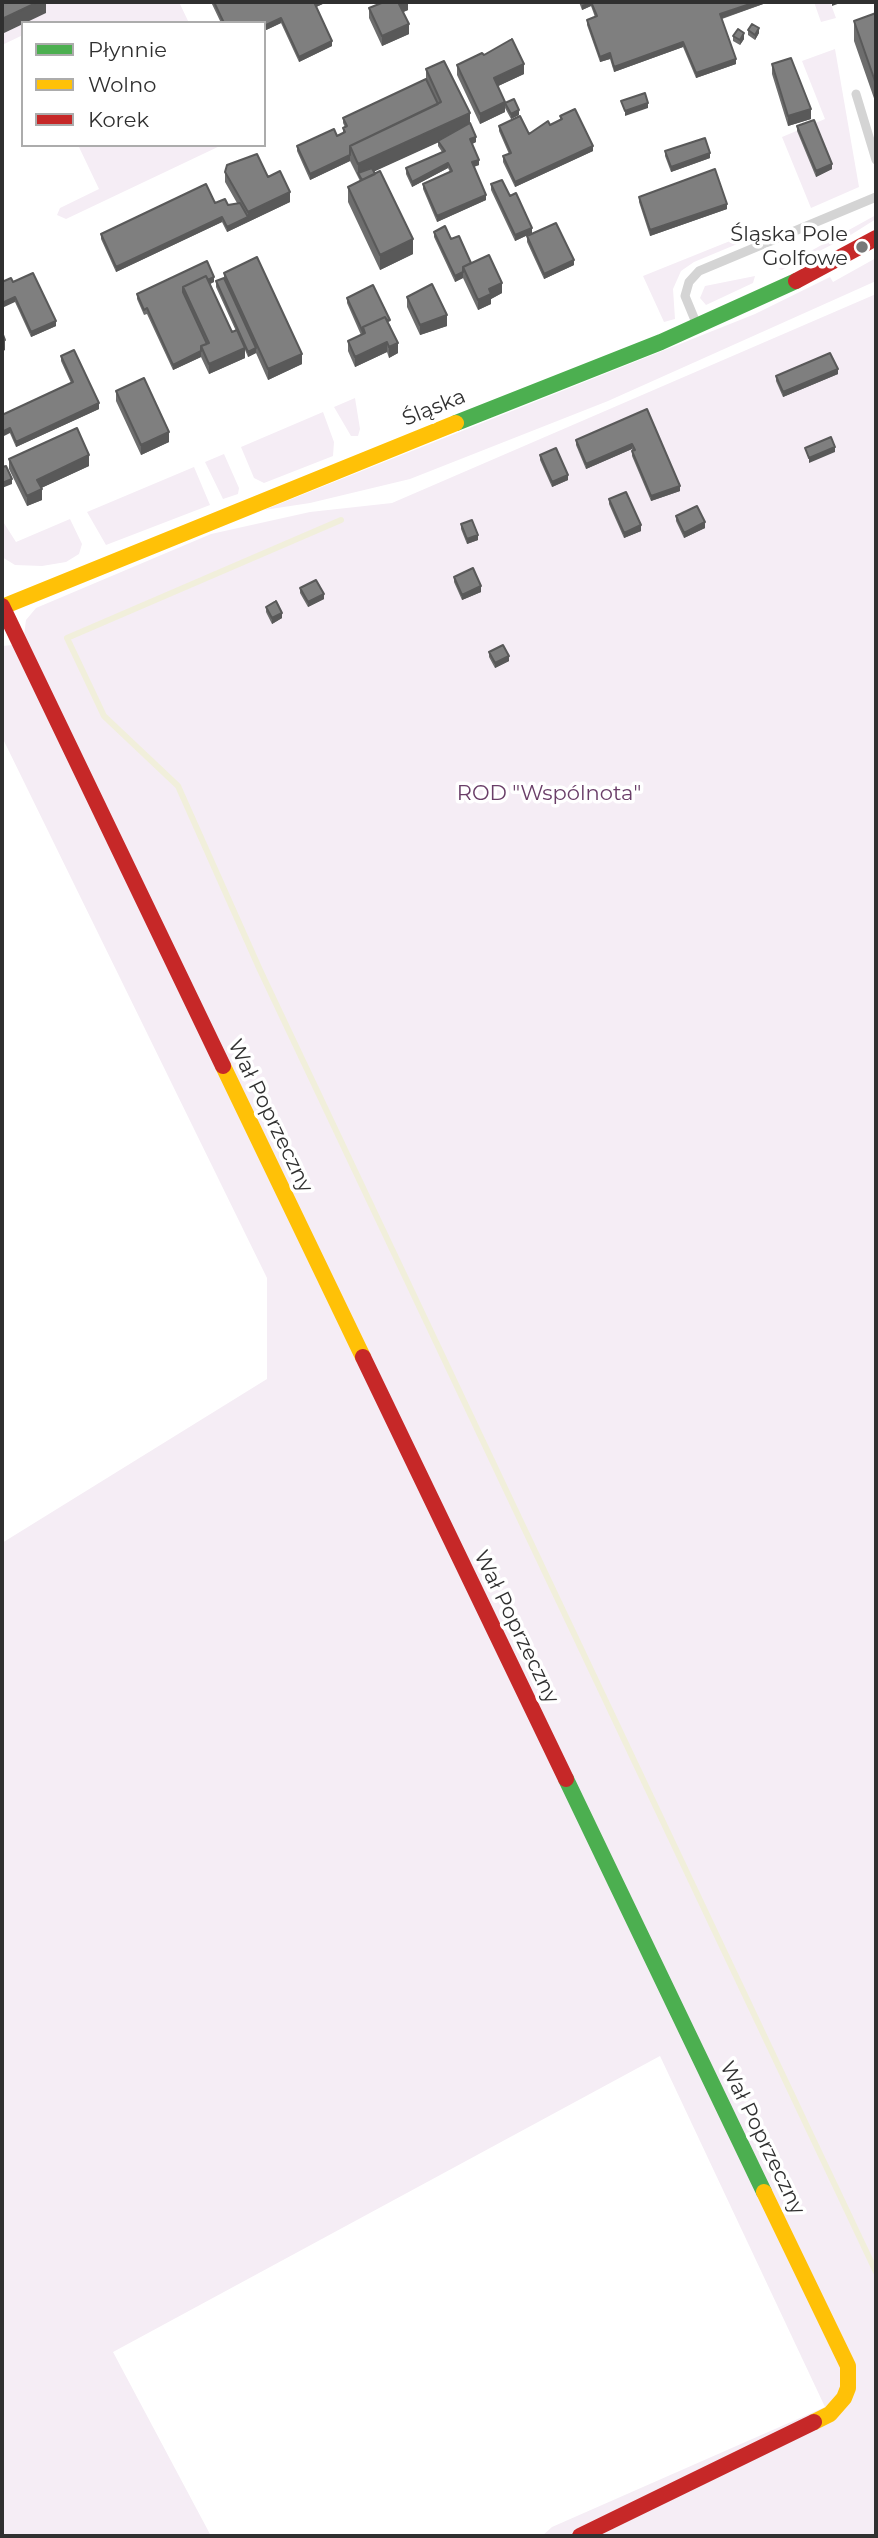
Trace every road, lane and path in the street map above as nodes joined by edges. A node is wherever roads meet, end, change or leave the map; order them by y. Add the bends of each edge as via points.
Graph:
1 (856, 94) dead end
2 (876, 160) edge
3 (876, 197) edge
4 (876, 238) edge
5 (697, 326) junction
6 (2, 607) edge
7 (580, 2536) edge

1 - 2 lane
3 - 5 lane via 699,271 685,296
4 - 5 street, Śląska via 809,275
5 - 6 street, Śląska
6 - 7 street, Wał Poprzeczny via 848,2366 848,2388 830,2414

